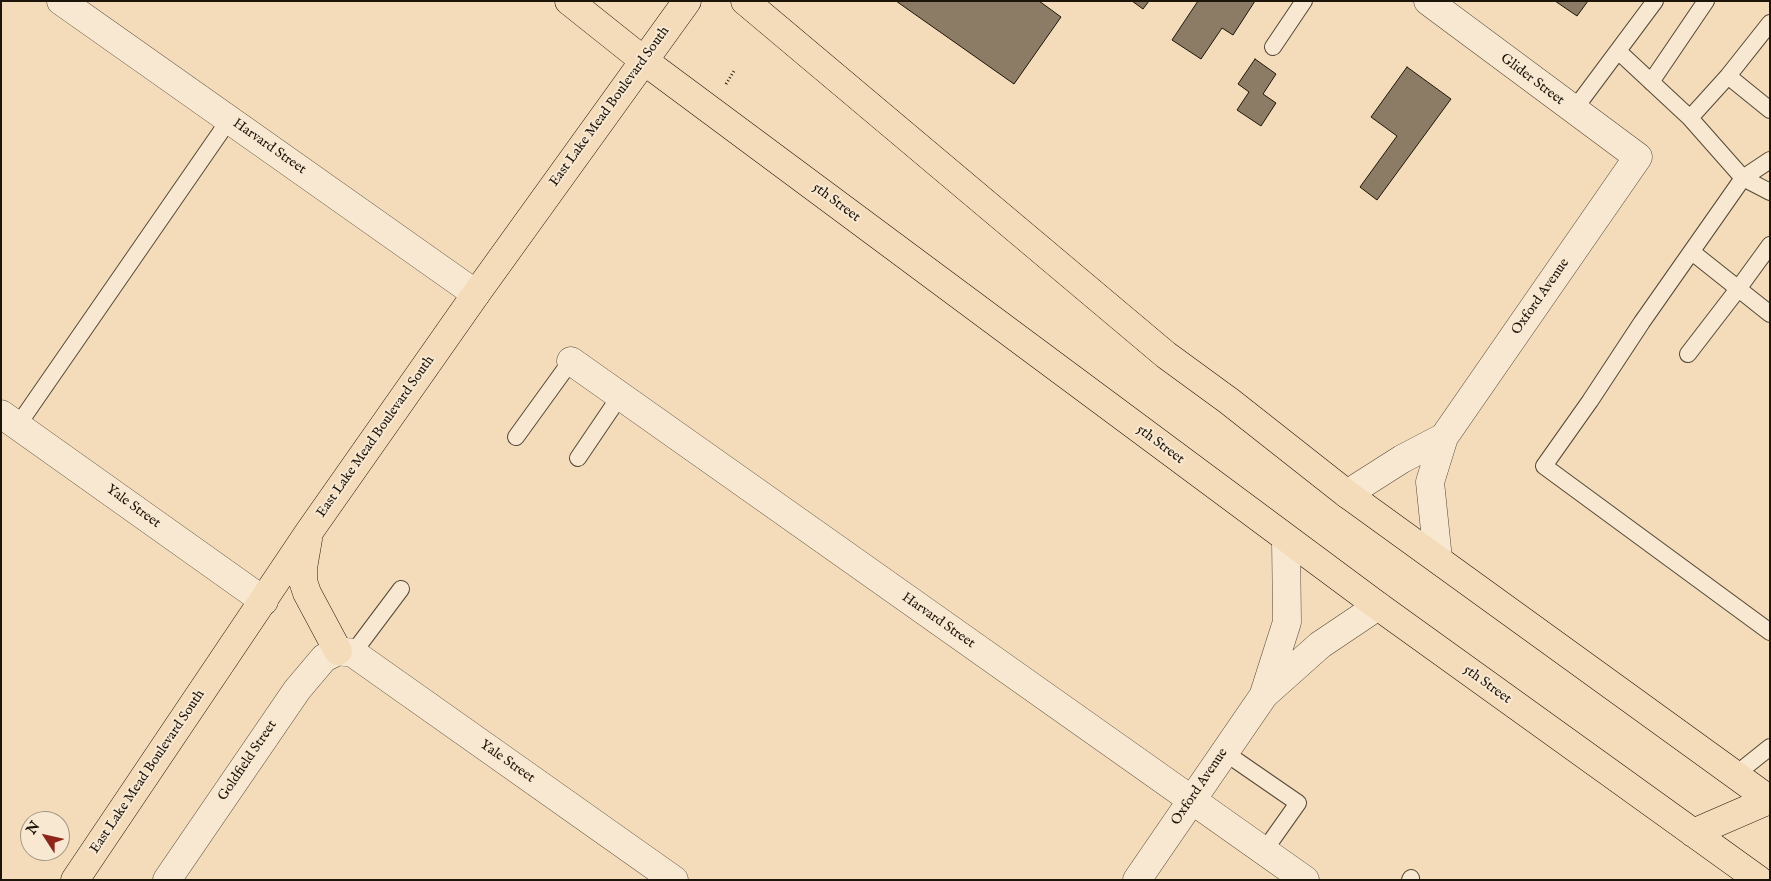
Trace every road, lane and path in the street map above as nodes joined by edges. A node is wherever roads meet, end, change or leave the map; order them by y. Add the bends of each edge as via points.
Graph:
1 (61, 1) edge
2 (569, 1) edge
3 (687, 1) edge
4 (745, 1) edge
5 (1304, 1) edge
6 (1428, 1) edge
7 (1655, 1) edge
8 (1706, 1) edge
9 (1770, 23) edge
10 (1273, 47) dead end
11 (1618, 51) junction
12 (643, 60) junction
13 (1728, 76) junction
14 (1651, 82) junction
15 (1770, 110) edge
16 (1574, 111) junction
17 (1690, 118) junction
18 (229, 120) junction
19 (1638, 157) joint
20 (1770, 160) edge
21 (1743, 178) junction
22 (1770, 192) edge
23 (1770, 245) edge
24 (1692, 252) junction
25 (1738, 289) junction
26 (476, 294) junction
27 (1770, 314) edge
28 (1688, 354) dead end
29 (571, 361) joint
30 (620, 396) junction
31 (10, 420) edge
32 (516, 437) dead end
33 (1444, 437) junction
34 (578, 458) dead end
35 (1347, 494) junction
36 (309, 532) junction
37 (1286, 539) junction
38 (1438, 559) junction
39 (401, 589) dead end
40 (264, 601) junction
41 (1378, 606) junction
42 (1770, 632) edge
43 (346, 652) junction
44 (1264, 696) junction
45 (1770, 747) edge
46 (1224, 752) junction
47 (1735, 775) junction
48 (1191, 800) junction
49 (1770, 800) edge
50 (1693, 833) junction
51 (1264, 851) junction
52 (75, 880) edge
53 (167, 880) edge
54 (674, 880) edge
55 (1137, 880) edge
56 (1305, 880) edge
57 (1758, 880) edge

1 - 18 street, Harvard Street
2 - 12 main road, 5th Street
3 - 12 main road, East Lake Mead Boulevard South
4 - 35 main road via 1166,354
5 - 10 lane
6 - 16 street, Glider Street
7 - 11 lane
8 - 14 lane
9 - 13 lane
11 - 14 lane
11 - 16 lane
12 - 26 main road, East Lake Mead Boulevard South
12 - 37 main road, 5th Street
13 - 15 lane
13 - 17 lane
14 - 17 lane
16 - 19 street, Glider Street
17 - 21 lane
18 - 26 street, Harvard Street
18 - 31 lane
19 - 33 street, Oxford Avenue
20 - 21 lane
21 - 22 lane
21 - 24 lane
23 - 25 lane
24 - 25 lane
24 - 42 lane via 1544,466
25 - 27 lane
25 - 28 lane
26 - 36 main road, East Lake Mead Boulevard South
29 - 30 street, Harvard Street
29 - 32 lane
30 - 34 lane
30 - 48 street, Harvard Street
31 - 40 street, Yale Street
33 - 35 street, Oxford Avenue
33 - 38 street, Oxford Avenue via 1430,482
35 - 38 main road
36 - 40 main road, East Lake Mead Boulevard South
36 - 43 main road via 303,568 306,593
37 - 41 main road, 5th Street
37 - 44 street, Oxford Avenue via 1287,622
38 - 47 main road
39 - 43 lane
40 - 52 main road, East Lake Mead Boulevard South
41 - 44 street, Oxford Avenue via 1320,645
41 - 50 main road, 5th Street
43 - 53 street, Goldfield Street via 324,658 297,690
43 - 54 street, Yale Street
44 - 46 street, Oxford Avenue
45 - 47 lane
46 - 48 street, Oxford Avenue
46 - 51 lane via 1298,803
47 - 49 main road
48 - 51 street, Harvard Street
48 - 55 street, Oxford Avenue
49 - 50 main road
50 - 57 main road, 5th Street
51 - 56 street, Harvard Street

